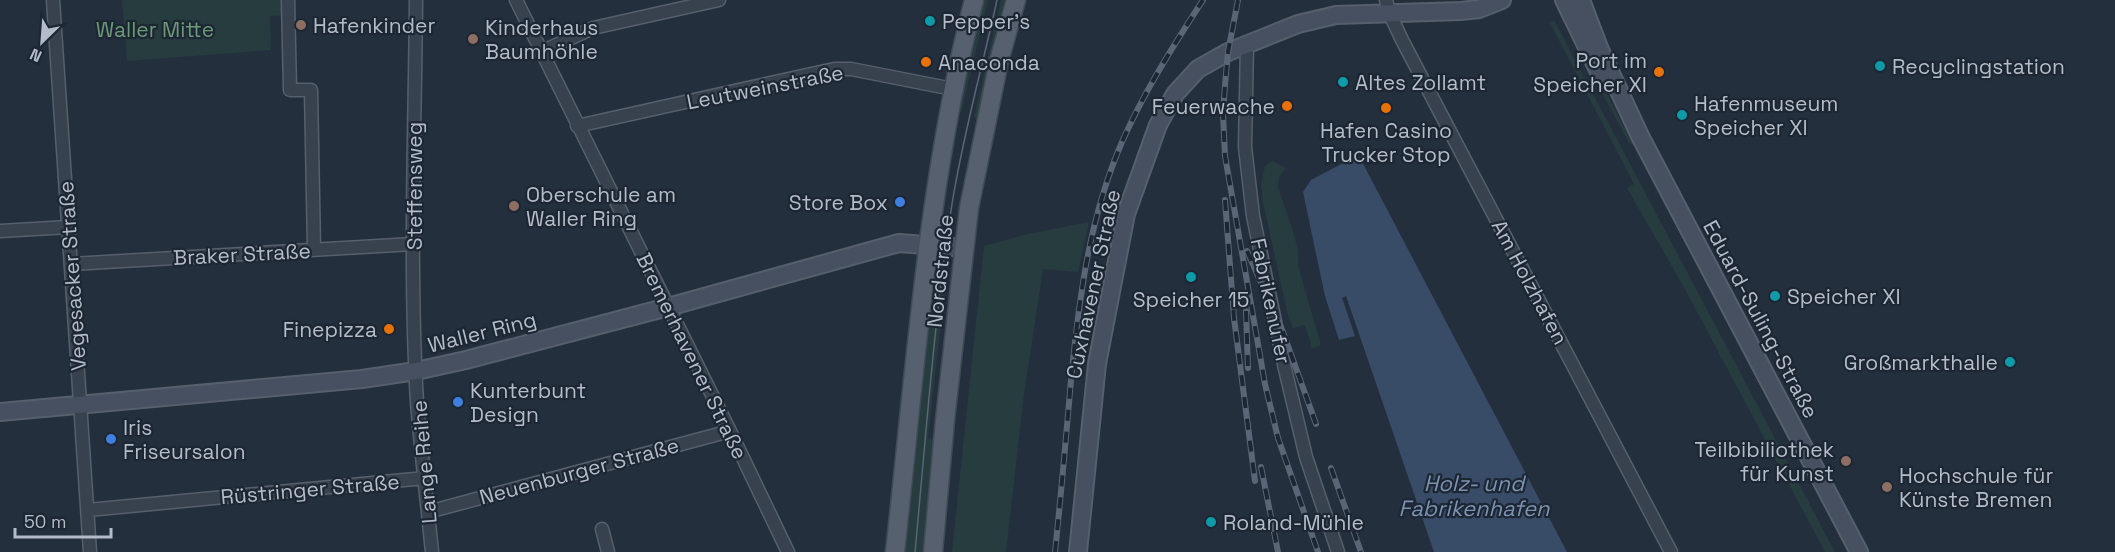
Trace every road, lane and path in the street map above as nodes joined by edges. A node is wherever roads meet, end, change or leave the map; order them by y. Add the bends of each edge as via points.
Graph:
1 (53, 0) edge
2 (288, 0) edge
3 (416, 0) edge
4 (516, 0) edge
5 (720, 0) edge
6 (974, 0) edge
7 (1016, 0) edge
8 (1502, 0) edge
9 (1564, 0) edge
10 (1581, 0) edge
11 (1388, 6) edge
12 (1247, 44) junction
13 (541, 52) junction
14 (953, 89) junction
15 (577, 126) junction
16 (1641, 138) junction
17 (69, 227) junction
18 (0, 231) edge
19 (413, 244) junction
20 (927, 245) junction
21 (964, 248) junction
22 (314, 249) junction
23 (71, 264) junction
24 (668, 307) junction
25 (416, 371) junction
26 (81, 404) junction
27 (0, 412) edge
28 (730, 431) junction
29 (425, 478) junction
30 (88, 510) junction
31 (428, 512) junction
32 (602, 529) dead end
33 (90, 552) edge
34 (431, 552) edge
35 (608, 552) edge
36 (788, 552) edge
37 (896, 552) edge
38 (933, 552) edge
39 (1078, 552) edge
40 (1338, 552) edge
41 (1671, 552) edge
42 (1859, 552) edge

1 - 17 street, Vegesacker Straße
2 - 22 street via 291,90 311,90
3 - 19 street, Steffensweg
4 - 13 street, Bremerhavener Straße
5 - 13 street via 592,28
6 - 14 main road, Nordstraße
7 - 21 main road, Nordstraße via 976,170
8 - 11 street, Cuxhavener Straße via 1461,11
9 - 16 street, Eduard-Suling-Straße via 1619,110
10 - 16 street, Eduard-Suling-Straße
11 - 12 street, Cuxhavener Straße via 1296,25
11 - 41 street, Am Holzhafen via 1401,40
12 - 39 street, Cuxhavener Straße via 1198,69 1175,94 1158,125 1126,214 1097,364
12 - 40 street, Fabrikenufer via 1245,147 1253,216 1306,457
13 - 15 street, Bremerhavener Straße
14 - 15 street, Leutweinstraße via 834,69
14 - 20 main road, Nordstraße
15 - 24 street, Bremerhavener Straße
16 - 42 street, Eduard-Suling-Straße
17 - 18 street
17 - 23 street, Vegesacker Straße
19 - 22 street, Braker Straße
19 - 25 street, Steffensweg
20 - 21 street, Waller Ring
20 - 24 street, Waller Ring via 899,243
20 - 37 main road, Nordstraße
21 - 38 main road, Nordstraße
22 - 23 street, Braker Straße
23 - 26 street, Vegesacker Straße
24 - 25 street, Waller Ring
24 - 28 street, Bremerhavener Straße
25 - 26 street, Waller Ring
25 - 29 street, Lange Reihe
26 - 27 street, Waller Ring
26 - 30 street, Vegesacker Straße
28 - 31 street, Neuenburger Straße
28 - 36 street, Bremerhavener Straße
29 - 30 street, Rüstringer Straße
29 - 31 street, Lange Reihe
30 - 33 street, Vegesacker Straße
31 - 34 street, Lange Reihe
32 - 35 street

